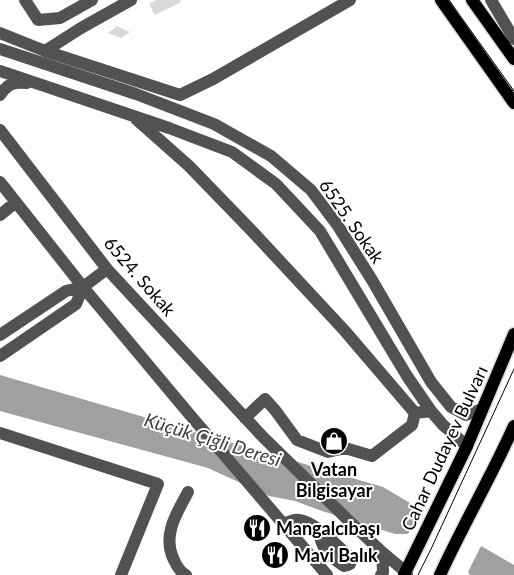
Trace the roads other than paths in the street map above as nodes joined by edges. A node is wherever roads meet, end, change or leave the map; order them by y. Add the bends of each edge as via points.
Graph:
1 (92, 0) edge
2 (131, 0) edge
3 (350, 0) edge
4 (441, 0) edge
5 (472, 0) edge
6 (491, 0) edge
7 (28, 1) edge
8 (0, 33) edge
9 (514, 39) edge
10 (0, 49) edge
11 (45, 51) junction
12 (514, 59) edge
13 (0, 72) edge
14 (42, 85) junction
15 (0, 95) edge
16 (514, 103) edge
17 (132, 116) junction
18 (0, 130) edge
19 (0, 182) edge
20 (16, 202) junction
21 (0, 215) edge
22 (108, 269) junction
23 (83, 287) junction
24 (514, 334) edge
25 (0, 335) edge
26 (0, 356) edge
27 (482, 409) junction
28 (431, 411) junction
29 (415, 413) junction
30 (245, 418) junction
31 (514, 426) edge
32 (0, 433) edge
33 (467, 446) junction
34 (188, 492) dead end
35 (284, 524) junction
36 (319, 530) dead end
37 (382, 552) junction
38 (406, 574) edge
39 (121, 575) edge
40 (186, 575) edge
41 (327, 575) edge
42 (381, 575) edge
43 (440, 575) edge

1 - 7 street via 60,18 38,20
2 - 11 street
3 - 11 street via 180,95
4 - 16 main road
5 - 12 main road
6 - 9 street
8 - 11 street
10 - 27 street, 6525. Sokak via 136,94 214,124 271,156 312,190 338,226 431,382 451,407 466,415
13 - 14 street, 6525. Sokak
14 - 15 street via 13,83
14 - 17 street, 6525. Sokak
17 - 28 street, 6525. Sokak via 232,152 276,184 320,231
17 - 29 street via 189,166 251,230 344,330
18 - 22 street, 6524. Sokak
19 - 20 street
20 - 21 street
20 - 23 street
22 - 23 street
22 - 30 street, 6524. Sokak
23 - 25 street via 66,291
23 - 26 street via 76,304
23 - 35 street
24 - 27 main road, Cahar Dudayev Bulvarı
27 - 33 main road, Cahar Dudayev Bulvarı
28 - 29 street
28 - 33 street, 6525. Sokak
29 - 30 street via 412,425 372,456 345,448 328,452 297,440 265,399
30 - 37 street, 6524. Sokak
31 - 43 main road
32 - 39 street via 158,484
33 - 38 main road, Cahar Dudayev Bulvarı
34 - 40 street via 172,522 169,538 171,554 181,573
35 - 36 street via 299,520
35 - 41 street
37 - 38 street, 6524. Sokak
37 - 42 street

